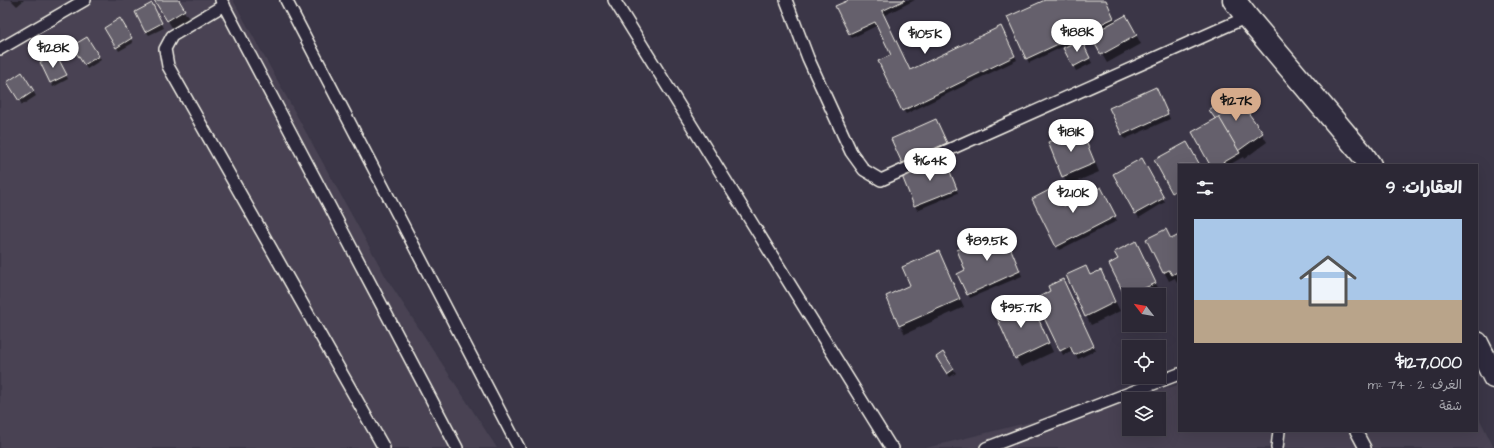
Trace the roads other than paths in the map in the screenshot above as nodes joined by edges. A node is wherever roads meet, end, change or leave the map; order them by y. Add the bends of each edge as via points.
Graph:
1 (85, 0) edge
2 (286, 0) edge
3 (614, 0) edge
4 (786, 0) edge
5 (1234, 0) edge
6 (222, 3) edge
7 (1247, 17) junction
8 (0, 49) edge
9 (1369, 164) edge
10 (1478, 345) edge
11 (1178, 374) edge
12 (1494, 377) edge
13 (1279, 432) edge
14 (1357, 432) edge
15 (384, 448) edge
16 (458, 448) edge
17 (519, 448) edge
18 (893, 448) edge
19 (986, 448) edge
20 (1277, 448) edge
21 (1366, 448) edge

1 - 8 lane
2 - 17 lane
3 - 18 lane
4 - 7 lane via 808,58 851,152 864,170 881,180
5 - 7 main road
6 - 15 lane via 172,36 165,49 168,66
6 - 16 lane
7 - 9 main road
10 - 12 main road
11 - 19 lane
13 - 20 lane
14 - 21 lane

